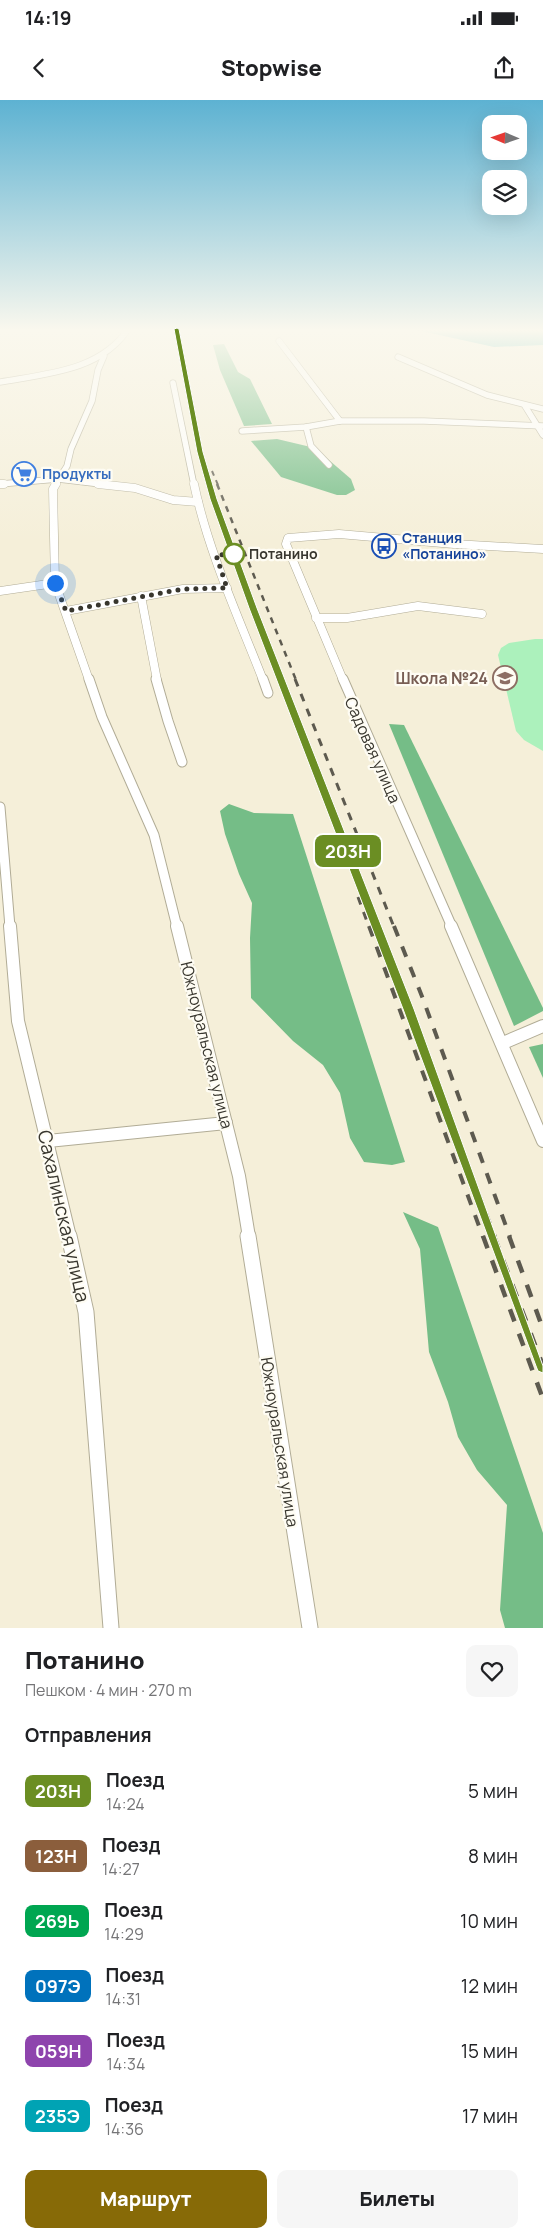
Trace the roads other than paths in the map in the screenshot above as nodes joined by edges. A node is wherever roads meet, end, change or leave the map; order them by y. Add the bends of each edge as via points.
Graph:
1 (92, 400) edge
2 (177, 400) edge
3 (324, 400) edge
4 (506, 400) edge
5 (525, 406) junction
6 (543, 409) edge
7 (340, 421) junction
8 (539, 426) edge
9 (306, 427) junction
10 (242, 431) dead end
11 (543, 435) edge
12 (329, 465) dead end
13 (58, 479) junction
14 (0, 484) edge
15 (198, 502) junction
16 (543, 549) edge
17 (55, 583) junction
18 (227, 588) junction
19 (0, 591) edge
20 (141, 596) junction
21 (66, 611) junction
22 (482, 614) dead end
23 (316, 618) junction
24 (268, 693) dead end
25 (182, 762) dead end
26 (0, 807) edge
27 (543, 1026) edge
28 (503, 1043) junction
29 (226, 1123) junction
30 (48, 1141) junction
31 (543, 1141) edge
32 (111, 1628) edge
33 (310, 1628) edge

1 - 13 street, Южноуральская улица via 67,466
2 - 15 street
3 - 7 street
4 - 5 street
5 - 6 street
5 - 8 street
7 - 8 street
7 - 9 street
8 - 11 street
9 - 10 street
9 - 12 street via 311,446
13 - 14 street
13 - 15 street via 135,488 173,500
13 - 17 street, Южноуральская улица via 53,488
15 - 18 street
16 - 23 street, Садовая улица via 426,543 324,532 288,538 287,549
17 - 19 street
17 - 21 street, Южноуральская улица
18 - 20 street via 183,589
18 - 24 street
20 - 21 street
20 - 25 street via 150,654 165,715
21 - 29 street, Южноуральская улица via 102,717 154,835
22 - 23 street via 418,606 347,618
23 - 28 street, Садовая улица
26 - 30 street, Сахалинская улица via 18,1020
27 - 28 street
28 - 31 street, Садовая улица
29 - 30 street
29 - 33 street, Южноуральская улица via 240,1186
30 - 32 street, Сахалинская улица via 86,1312

